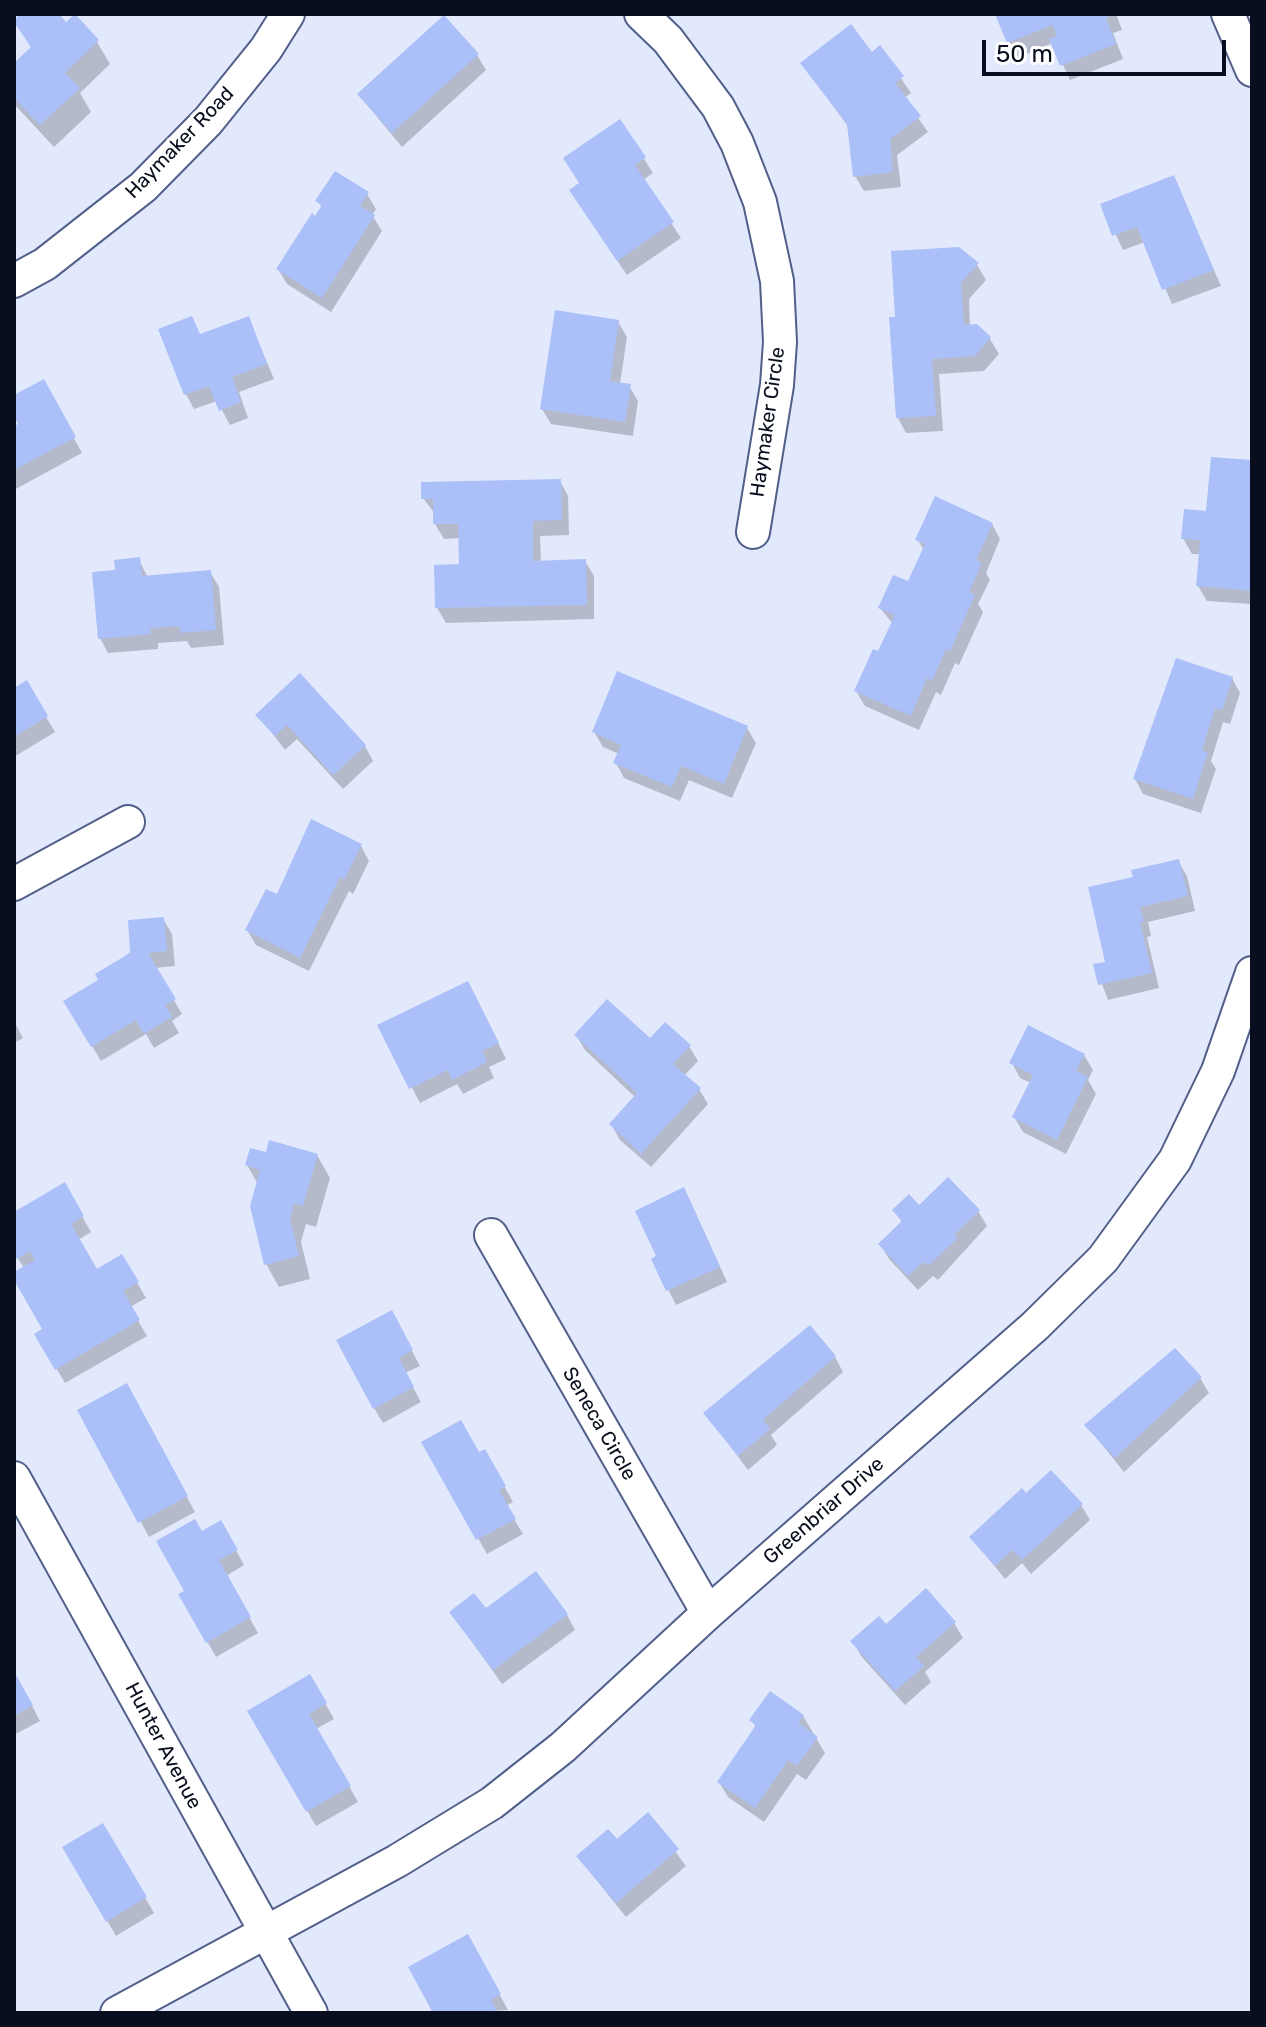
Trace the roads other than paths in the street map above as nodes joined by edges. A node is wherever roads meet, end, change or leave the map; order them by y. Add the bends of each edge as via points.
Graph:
1 (288, 14) edge
2 (641, 14) edge
3 (1228, 14) edge
4 (1252, 70) edge
5 (14, 281) edge
6 (753, 532) dead end
7 (128, 822) dead end
8 (14, 884) edge
9 (1252, 973) edge
10 (491, 1235) dead end
11 (14, 1480) edge
12 (708, 1613) junction
13 (266, 1929) junction
14 (117, 2013) edge
15 (311, 2013) edge

1 - 5 street, Haymaker Road via 208,121 143,187 45,264
2 - 6 street, Haymaker Circle via 668,40 718,107 743,158 766,228 777,281 780,342
3 - 4 street
7 - 8 street
9 - 12 street, Greenbriar Drive via 1218,1071 1175,1160 1103,1259 1035,1326
10 - 12 street, Seneca Circle
11 - 13 street, Hunter Avenue
12 - 13 street, Greenbriar Drive via 563,1747 492,1803 397,1861
13 - 14 street, Greenbriar Drive
13 - 15 street, Hunter Avenue

